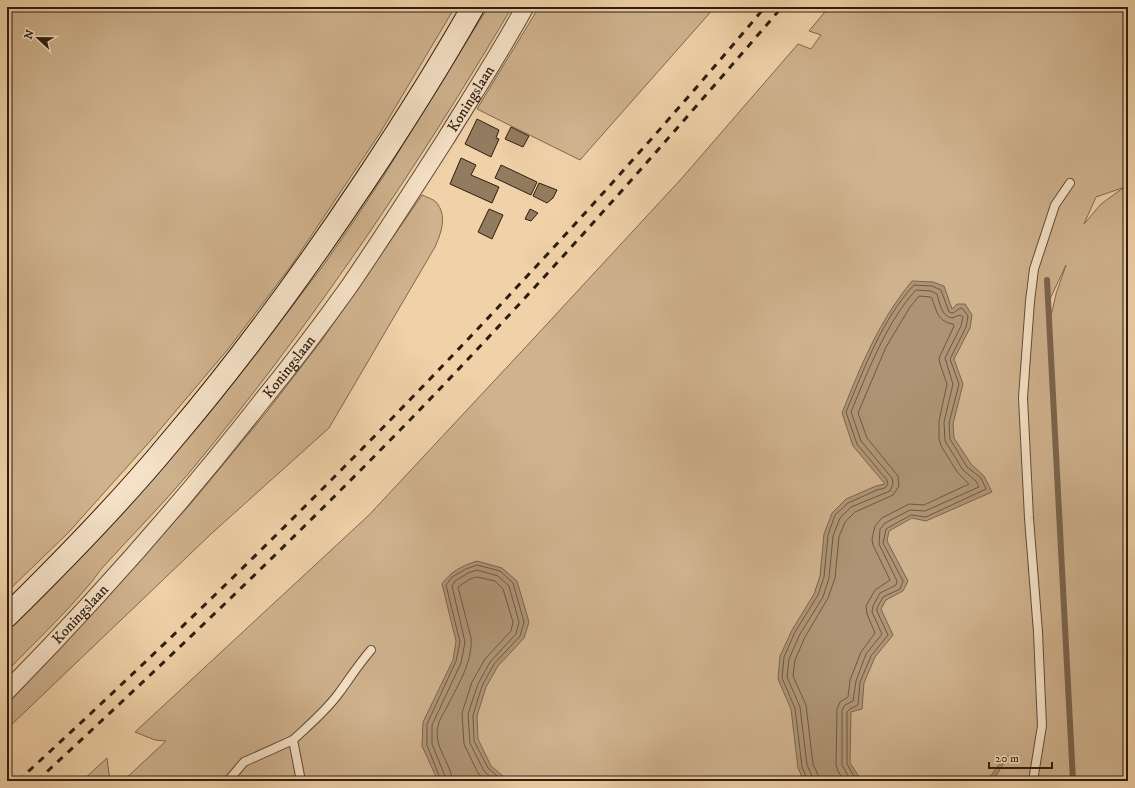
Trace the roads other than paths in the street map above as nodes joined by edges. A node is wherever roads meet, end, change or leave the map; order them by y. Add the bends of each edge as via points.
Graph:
1 (473, 7) edge
2 (525, 7) edge
3 (1070, 183) dead end
4 (7, 616) edge
5 (371, 650) dead end
6 (7, 691) edge
7 (293, 740) junction
8 (228, 781) edge
9 (301, 781) edge
10 (1032, 781) edge

1 - 4 main road via 398,131 276,310 204,402 129,490
2 - 6 street, Koningslaan via 425,171 348,289 296,358 228,445 155,531
3 - 10 lane via 1056,205 1034,269 1023,398 1042,726
5 - 7 lane via 323,712
7 - 8 lane via 244,762
7 - 9 lane

